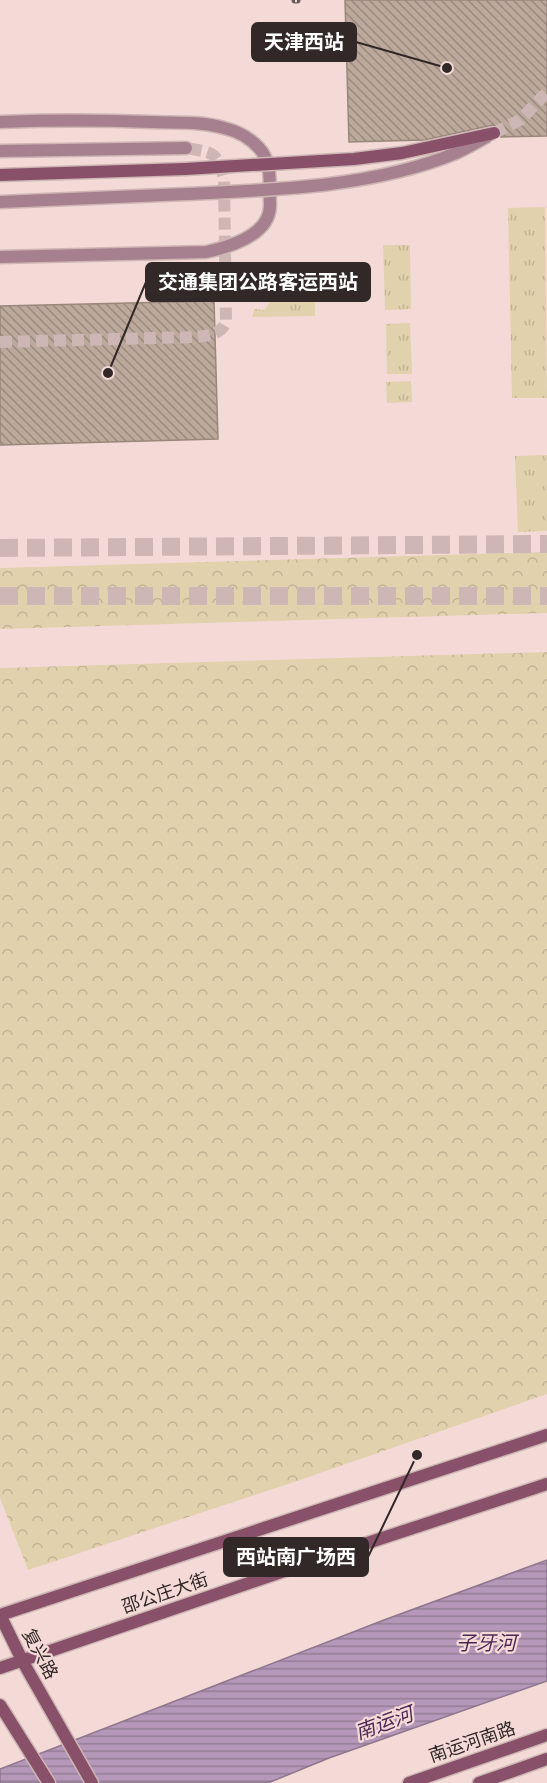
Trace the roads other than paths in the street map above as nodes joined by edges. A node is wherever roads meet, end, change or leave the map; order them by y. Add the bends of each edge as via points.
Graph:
1 (0, 122) edge
2 (186, 148) tunnel mouth
3 (0, 151) edge
4 (0, 175) edge
5 (0, 202) edge
6 (0, 256) edge
7 (547, 1435) edge
8 (547, 1484) edge
9 (0, 1615) edge
10 (23, 1662) junction
11 (0, 1668) edge
12 (0, 1705) edge
13 (547, 1735) edge
14 (547, 1759) edge
15 (49, 1783) edge
16 (92, 1783) edge
17 (409, 1783) edge
18 (479, 1783) edge

1 - 6 street via 85,119 202,123 224,128 242,134 268,162 270,210 261,226 244,240 206,252
2 - 3 street
4 - 5 street, bridge via 354,159 494,133 456,153 420,165 321,184 218,193
7 - 9 street, 邵公庄大街
8 - 10 street, 邵公庄大街
9 - 10 street, 复兴路
10 - 11 street, 邵公庄大街
10 - 16 street, 复兴路
12 - 15 street
13 - 17 street, 南运河南路
14 - 18 street

